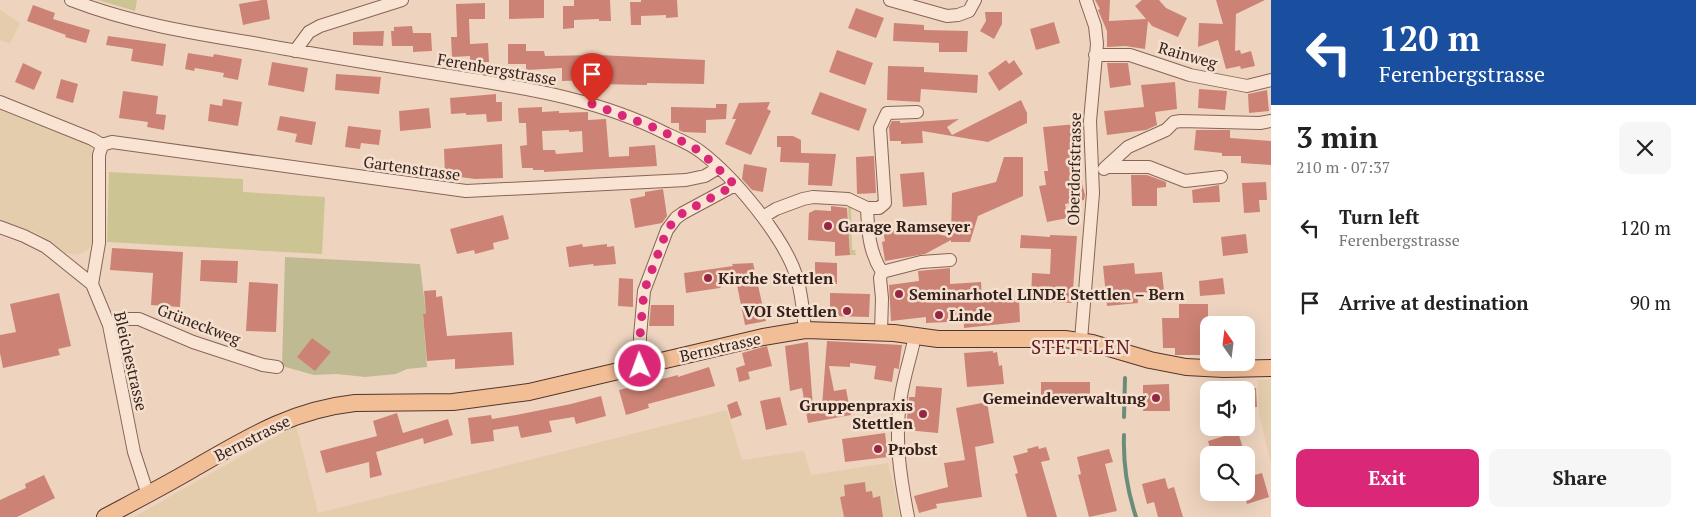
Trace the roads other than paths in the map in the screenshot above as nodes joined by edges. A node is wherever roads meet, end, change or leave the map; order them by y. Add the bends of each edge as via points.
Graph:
1 (72, 0) edge
2 (402, 0) edge
3 (890, 0) edge
4 (975, 0) edge
5 (1086, 0) edge
6 (295, 51) junction
7 (1095, 55) junction
8 (1271, 80) edge
9 (0, 102) edge
10 (917, 112) dead end
11 (1271, 121) edge
12 (102, 145) junction
13 (1106, 167) junction
14 (718, 168) junction
15 (1221, 177) dead end
16 (1092, 180) junction
17 (735, 185) junction
18 (867, 208) junction
19 (763, 217) junction
20 (0, 227) edge
21 (950, 260) dead end
22 (882, 272) junction
23 (92, 284) junction
24 (109, 325) junction
25 (805, 330) junction
26 (881, 332) junction
27 (915, 336) junction
28 (1081, 340) junction
29 (640, 366) junction
30 (277, 367) dead end
31 (1271, 368) edge
32 (148, 495) junction
33 (105, 517) edge
34 (908, 517) edge

1 - 6 street, Ferenbergstrasse via 132,20
2 - 6 street via 320,26 309,32
3 - 4 street via 947,16 969,11
5 - 7 street, Oberdorfstrasse via 1095,26
6 - 14 street, Ferenbergstrasse via 502,84 592,104 658,129 701,152
7 - 8 street, Rainweg via 1130,55 1190,75 1247,86
7 - 16 street, Oberdorfstrasse via 1090,121
9 - 12 street, Gartenstrasse
10 - 18 street via 887,113 880,128 885,203 879,208
11 - 13 street via 1174,122 1166,130 1128,147
12 - 14 street, Gartenstrasse via 112,142 466,192 686,180 705,176
12 - 23 street via 98,165 99,243
13 - 15 street via 1149,167 1185,180
13 - 16 street
14 - 17 street, Ferenbergstrasse
16 - 28 street, Oberdorfstrasse
17 - 19 street, Ferenbergstrasse
17 - 29 street via 683,213 667,230 644,291
18 - 19 street via 848,199 813,197 776,209
18 - 22 street via 869,240 875,262
19 - 25 street, Ferenbergstrasse via 788,255 796,275
20 - 23 street, Bleichestrasse via 46,247
21 - 22 street via 921,262
22 - 26 street
23 - 24 street, Bleichestrasse
24 - 30 street, Grüneckweg via 125,318 139,319 192,342
24 - 32 street, Bleichestrasse via 134,452
25 - 26 main road, Bernstrasse
25 - 29 main road, Bernstrasse via 763,336
26 - 27 main road, Bernstrasse
27 - 28 main road, Bernstrasse via 938,340
27 - 34 street via 901,393 897,440
28 - 31 main road, Bernstrasse via 1186,367
29 - 32 main road, Bernstrasse via 529,392 478,399 370,402 326,408 272,425
32 - 33 main road, Bernstrasse

